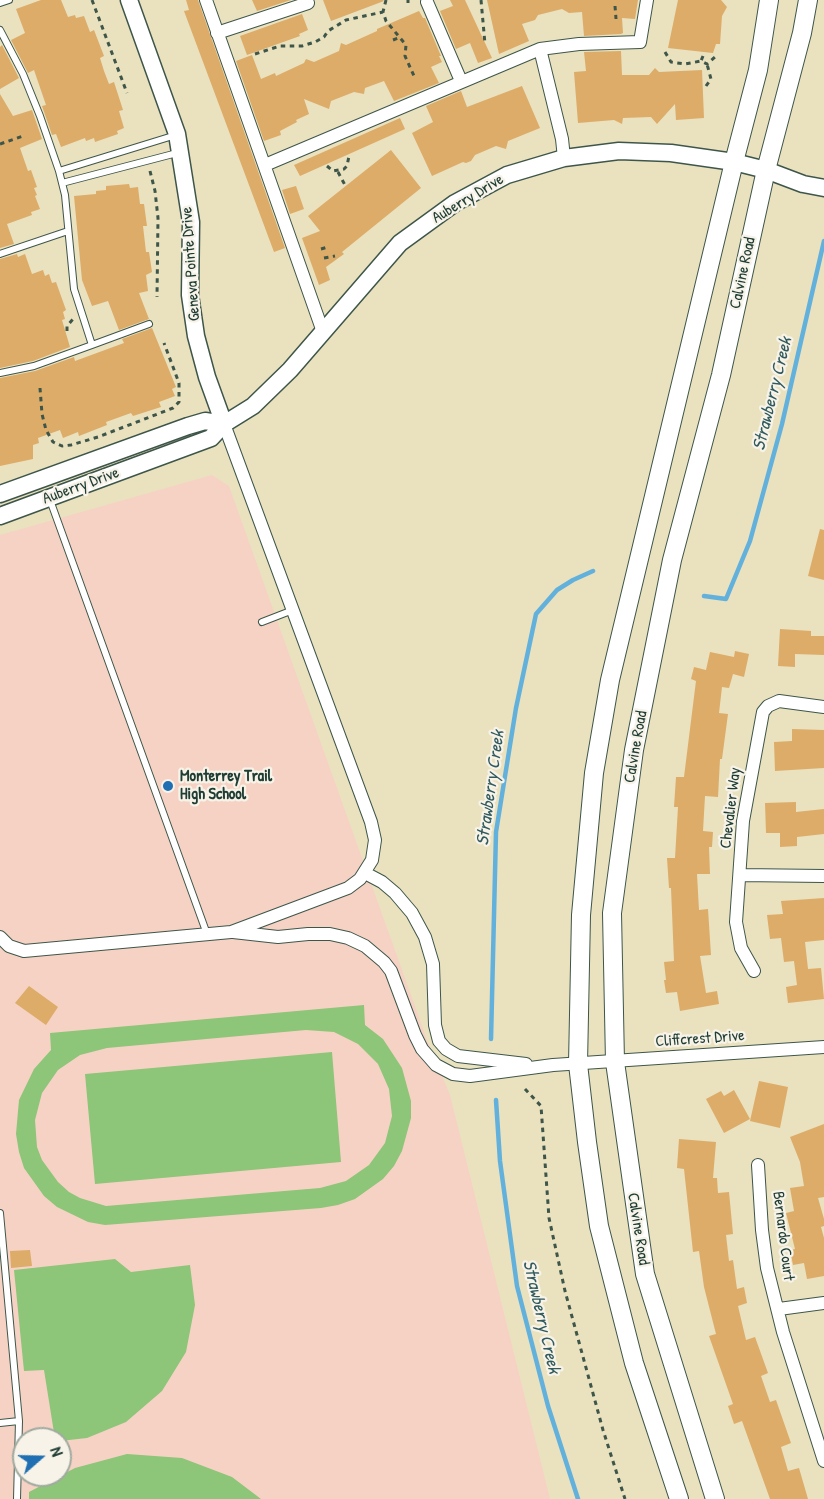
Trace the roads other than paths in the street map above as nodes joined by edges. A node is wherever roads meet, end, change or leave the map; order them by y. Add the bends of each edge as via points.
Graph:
1 (9, 0) edge
2 (129, 0) edge
3 (206, 0) edge
4 (646, 0) edge
5 (769, 0) edge
6 (808, 0) edge
7 (427, 2) dead end
8 (0, 3) edge
9 (308, 3) dead end
10 (0, 30) edge
11 (217, 33) junction
12 (540, 49) junction
13 (461, 81) junction
14 (177, 135) junction
15 (180, 153) junction
16 (564, 158) junction
17 (734, 162) junction
18 (265, 165) junction
19 (766, 170) junction
20 (58, 171) junction
21 (62, 183) junction
22 (824, 188) edge
23 (68, 231) junction
24 (0, 254) edge
25 (149, 324) dead end
26 (323, 332) junction
27 (92, 345) junction
28 (0, 372) edge
29 (224, 424) junction
30 (0, 494) edge
31 (49, 498) junction
32 (0, 516) edge
33 (293, 610) junction
34 (262, 622) dead end
35 (824, 706) edge
36 (365, 873) junction
37 (740, 875) junction
38 (824, 876) edge
39 (231, 932) junction
40 (207, 934) junction
41 (0, 937) edge
42 (754, 971) dead end
43 (824, 1047) edge
44 (615, 1062) junction
45 (578, 1064) junction
46 (548, 1066) junction
47 (758, 1165) dead end
48 (0, 1213) edge
49 (824, 1303) edge
50 (779, 1310) junction
51 (19, 1421) junction
52 (0, 1423) edge
53 (824, 1461) edge
54 (17, 1499) edge
55 (679, 1499) edge
56 (715, 1499) edge

1 - 8 lane
2 - 14 street, Geneva Pointe Drive
3 - 11 street
4 - 12 street via 640,42
5 - 17 main road, Calvine Road via 758,70
6 - 19 main road, Calvine Road
7 - 13 street
9 - 11 street
10 - 20 lane via 23,74
11 - 18 street
12 - 13 street
12 - 16 street
13 - 18 street
14 - 15 street, Geneva Pointe Drive
14 - 20 lane
15 - 21 lane
15 - 29 street, Geneva Pointe Drive via 190,222 190,295 196,336
16 - 17 street, Auberry Drive via 619,151
16 - 26 street, Auberry Drive via 507,176 446,210 400,243
17 - 19 street, Auberry Drive
17 - 45 main road, Calvine Road via 620,635 594,773 581,915
18 - 26 street
19 - 22 street, Auberry Drive
19 - 44 main road, Calvine Road via 721,375 672,560 634,750 612,913
20 - 21 lane
21 - 23 lane
23 - 24 lane
23 - 27 lane via 74,290
25 - 27 lane
26 - 29 street, Auberry Drive via 253,406
27 - 28 lane via 34,366
29 - 30 street, Auberry Drive via 205,421
29 - 31 street, Auberry Drive via 211,438
29 - 33 street
31 - 32 street, Auberry Drive
31 - 40 lane
33 - 34 lane
33 - 36 street via 374,831 375,850
35 - 37 street, Chevalier Way via 779,701 763,712 743,821
36 - 39 street via 356,884 338,893
36 - 46 street via 395,893 419,925 433,964 436,1034 446,1049 459,1056
37 - 38 street
37 - 42 street, Chevalier Way via 737,936
39 - 40 street
39 - 46 street via 278,937 330,934 365,946 391,971 415,1035 441,1069 470,1076
40 - 41 street via 24,951 9,946
43 - 44 street, Cliffcrest Drive
44 - 45 street, Cliffcrest Drive
44 - 56 main road, Calvine Road via 645,1274
45 - 46 street, Cliffcrest Drive
45 - 55 main road, Calvine Road via 600,1226 634,1363
47 - 50 street, Bernardo Court via 767,1268
48 - 51 lane
49 - 50 street
50 - 53 street, Bernardo Court
51 - 52 lane
51 - 54 lane

